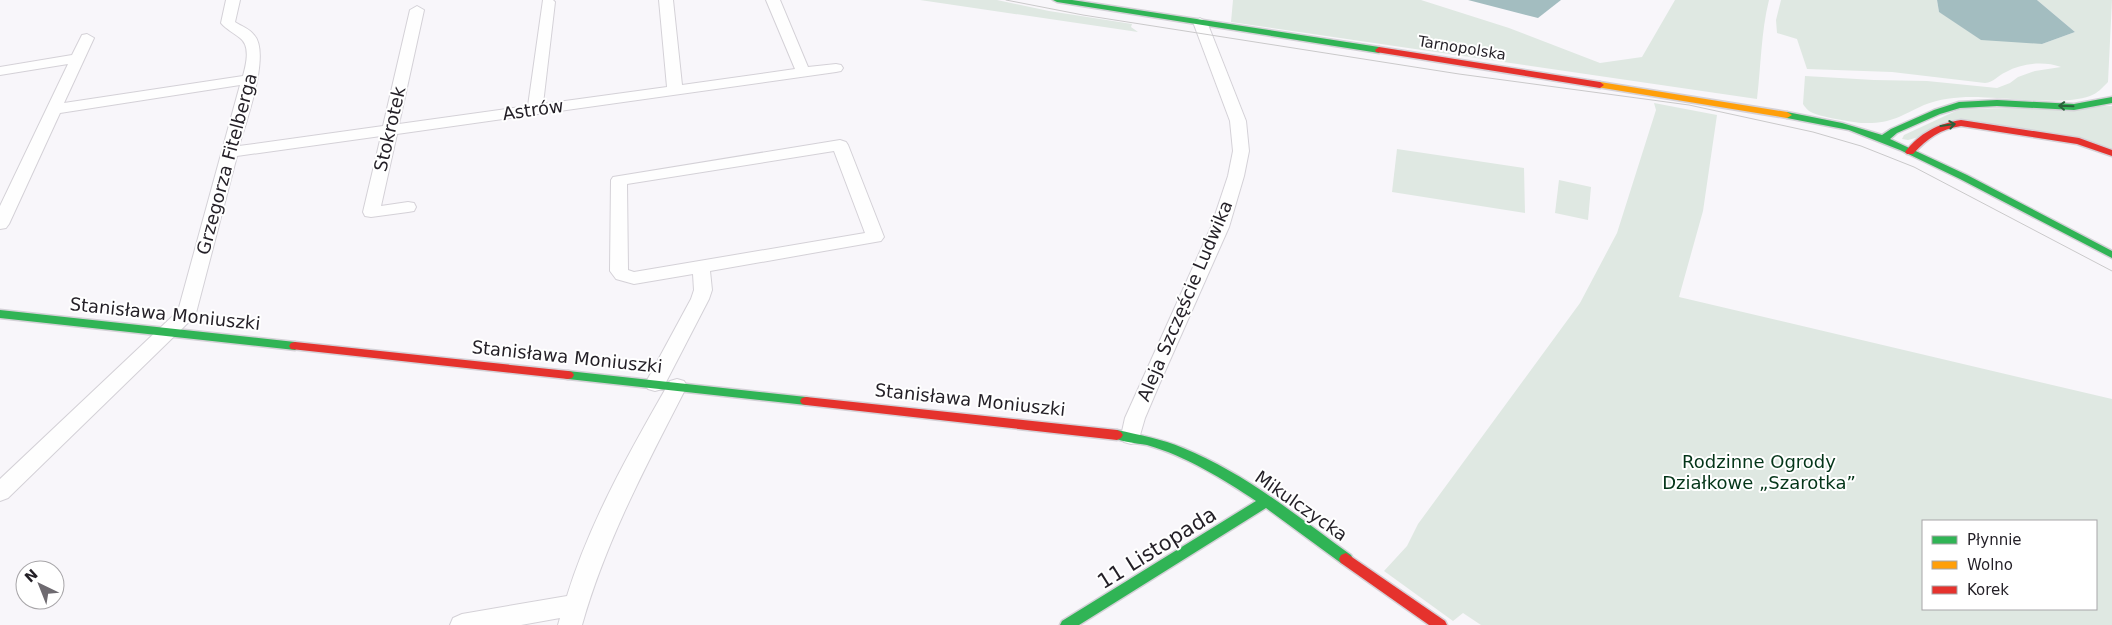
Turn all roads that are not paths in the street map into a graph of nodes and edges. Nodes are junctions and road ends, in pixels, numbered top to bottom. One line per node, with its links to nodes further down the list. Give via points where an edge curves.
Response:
1 (233, 0): 13 (street, Grzegorza Fitelberga, via 228,23 246,34 252,44 254,62)
2 (666, 0): 14 (street)
3 (773, 0): 12 (street)
4 (1057, 0): 7 (main road, Tarnopolska)
5 (548, 2): 17 (street)
6 (417, 10): 18 (street, Stokrotek)
7 (1200, 22): 19 (main road, Tarnopolska, via 1747,108 1821,121); 31 (street, Aleja Szczęście Ludwika, via 1238,121 1240,151 1236,176 1220,227 1149,385)
8 (87, 38): 9 (street)
9 (78, 58): 11 (street); 16 (street)
10 (836, 68): 12 (street, Astrów)
11 (0, 70)
12 (804, 72): 14 (street, Astrów)
13 (251, 79): 16 (street); 20 (street, Grzegorza Fitelberga)
14 (675, 90): 17 (street, Astrów)
15 (2112, 100): 19 (main road, one-way to 19, via 2074,107 1958,105)
16 (54, 109): 24 (street)
17 (536, 109): 18 (street, Astrów)
18 (390, 129): 20 (street, Astrów); 23 (street, Stokrotek, via 371,212)
19 (1883, 139): 21 (main road, Tarnopolska)
20 (231, 152): 28 (street, Grzegorza Fitelberga, via 190,307 184,318)
21 (1910, 152): 22 (main road, one-way to 22, via 1931,129 1961,123 2079,141); 25 (main road, Tarnopolska)
22 (2112, 153)
23 (408, 207)
24 (0, 224)
25 (2112, 254)
26 (701, 267): 26 (street, via 634,278 622,275 619,180 840,145 875,237); 29 (street, via 703,290 700,299)
27 (0, 314): 28 (main road, Stanisława Moniuszki)
28 (168, 332): 29 (main road, Stanisława Moniuszki); 32 (street, Grzegorza Fitelberga)
29 (655, 384): 30 (main road, Stanisława Moniuszki)
30 (677, 386): 31 (main road, Stanisława Moniuszki); 34 (street, via 608,521 590,561)
31 (1131, 436): 33 (main road, Mikulczycka, via 1182,452)
32 (0, 492)
33 (1266, 502): 36 (main road, 11 Listopada); 37 (main road, Mikulczycka)
34 (573, 615): 35 (street)
35 (462, 625)
36 (1067, 625)
37 (1440, 625)

